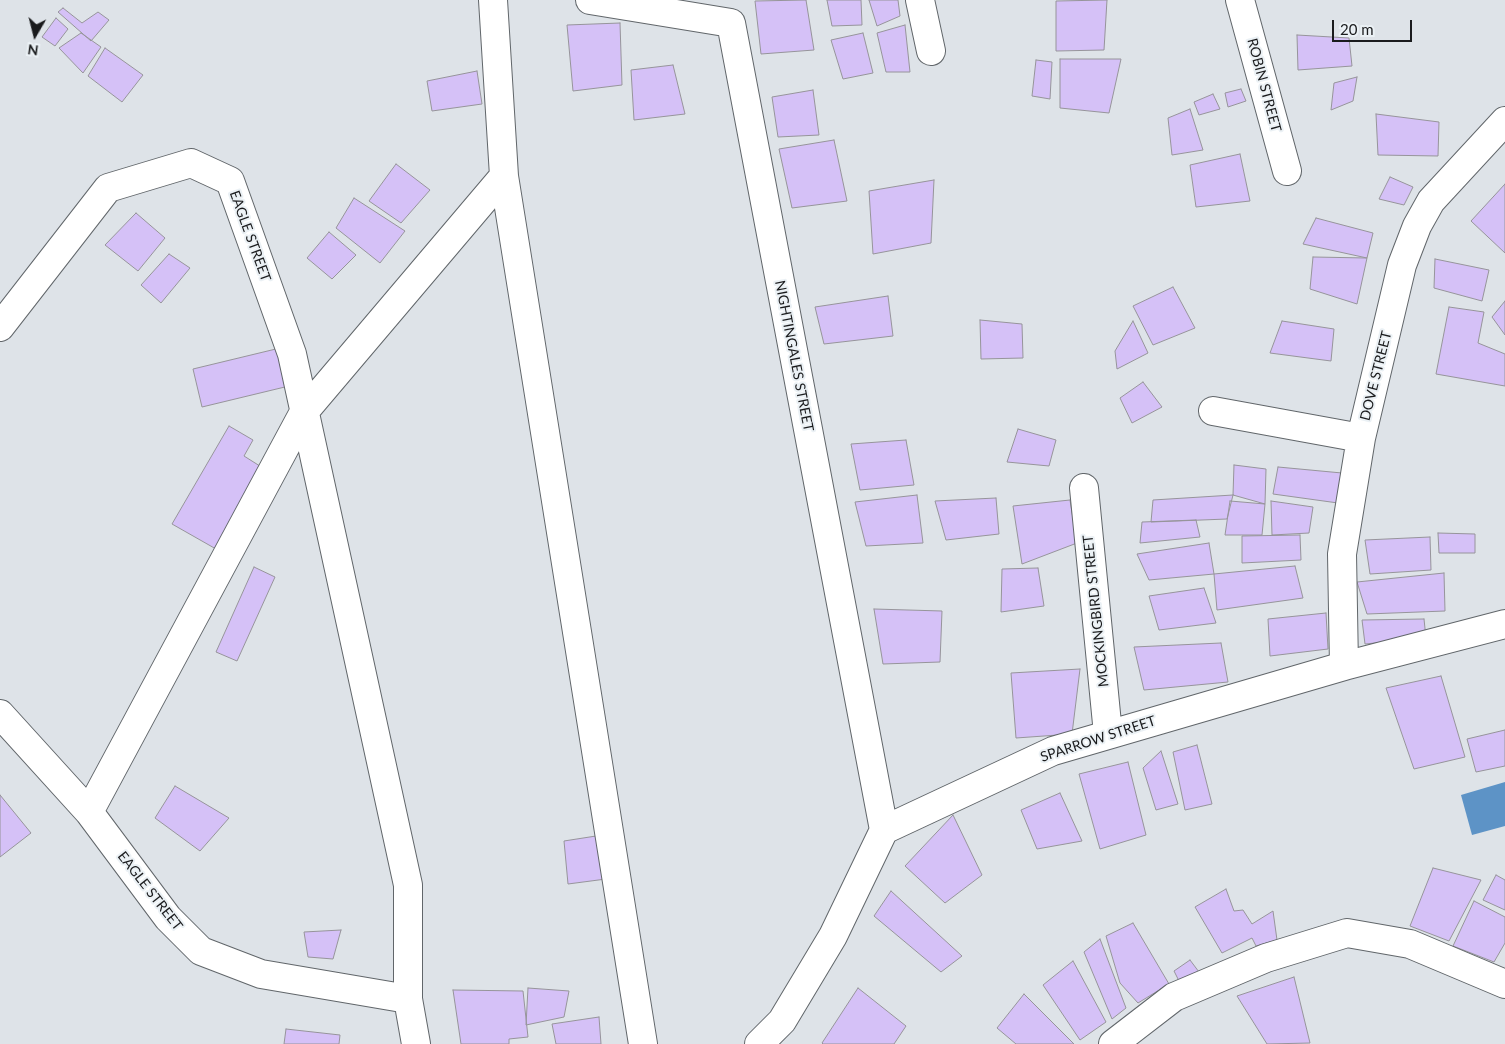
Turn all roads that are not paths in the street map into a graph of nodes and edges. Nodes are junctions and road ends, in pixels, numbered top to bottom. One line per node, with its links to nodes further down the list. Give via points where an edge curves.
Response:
1 (493, 0): 8 (street)
2 (590, 0): 19 (street, NIGHTINGALES STREET, via 731,23)
3 (920, 0): 5 (street)
4 (1240, 0): 7 (street, ROBIN STREET)
5 (931, 51)
6 (1505, 121): 12 (street, DOVE STREET, via 1431,201 1417,226 1402,265)
7 (1287, 171)
8 (504, 176): 11 (street); 23 (street)
9 (0, 326): 11 (street, EAGLE STREET, via 108,188 191,163 230,181 292,354)
10 (1214, 411): 12 (street)
11 (304, 412): 18 (street); 21 (street, EAGLE STREET, via 408,884)
12 (1360, 438): 15 (street, DOVE STREET, via 1342,554)
13 (1084, 488): 17 (street, MOCKINGBIRD STREET)
14 (1505, 624): 15 (street, SPARROW STREET)
15 (1344, 666): 17 (street, SPARROW STREET)
16 (0, 714): 18 (street, EAGLE STREET)
17 (1108, 734): 19 (street, SPARROW STREET, via 1054,751)
18 (89, 812): 21 (street, EAGLE STREET, via 168,918 201,951 261,974)
19 (884, 830): 24 (street, via 833,936 782,1021)
20 (1505, 984): 25 (street, via 1410,944 1347,933 1266,958 1174,997)
21 (408, 998): 22 (street, EAGLE STREET)
22 (416, 1044)
23 (643, 1044)
24 (759, 1044)
25 (1113, 1044)

